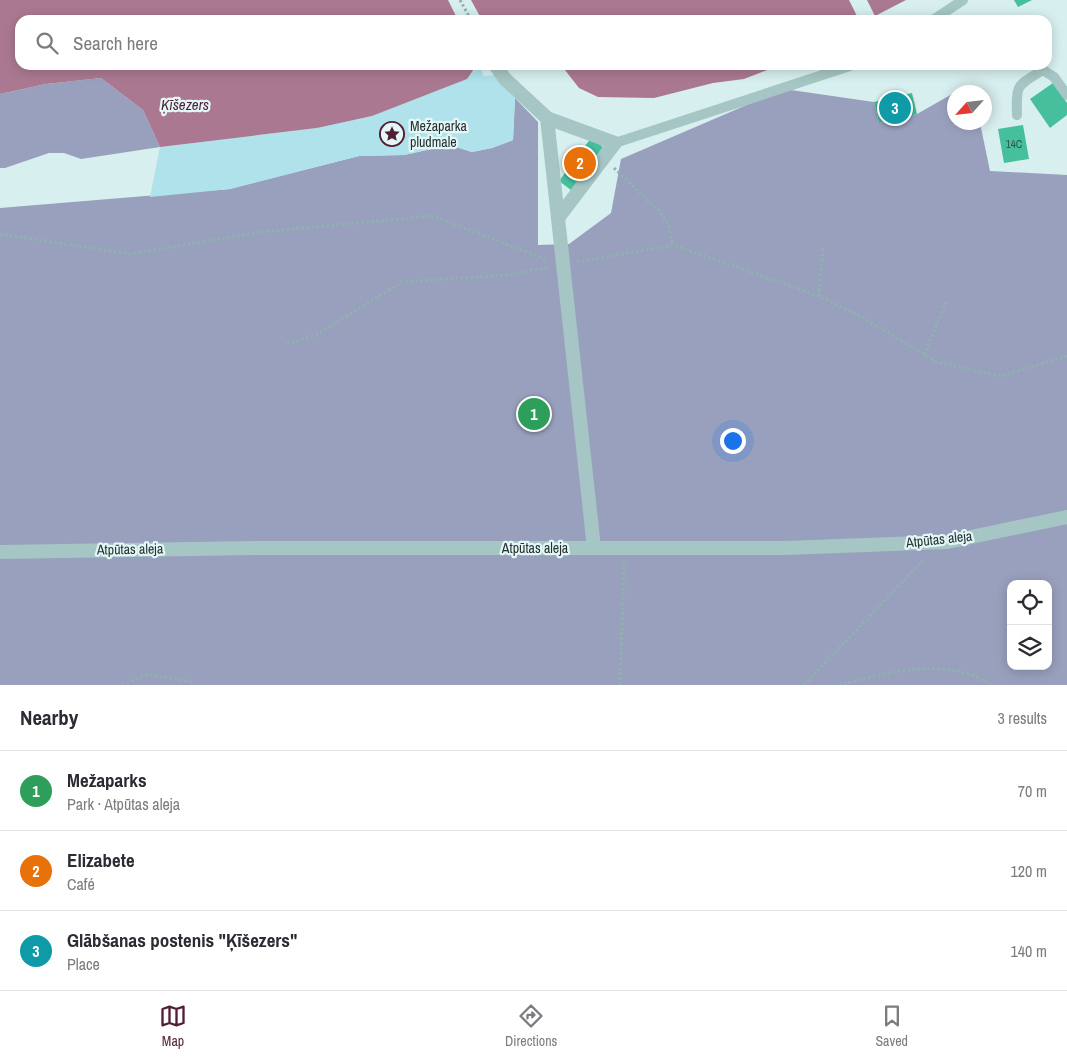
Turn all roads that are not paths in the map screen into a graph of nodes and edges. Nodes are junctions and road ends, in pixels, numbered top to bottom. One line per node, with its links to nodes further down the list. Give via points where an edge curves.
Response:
1 (963, 0): 2 (lane)
2 (940, 15)
3 (499, 70): 7 (street)
4 (838, 70): 8 (lane)
5 (1067, 95): 6 (lane, via 1054,77 1043,70 1016,90)
6 (1016, 115)
7 (546, 118): 8 (street); 9 (street)
8 (615, 143): 9 (street)
9 (558, 218): 11 (street)
10 (1067, 517): 11 (street, Atpūtas aleja, via 940,542 785,548)
11 (594, 548): 12 (street, Atpūtas aleja)
12 (0, 552)

